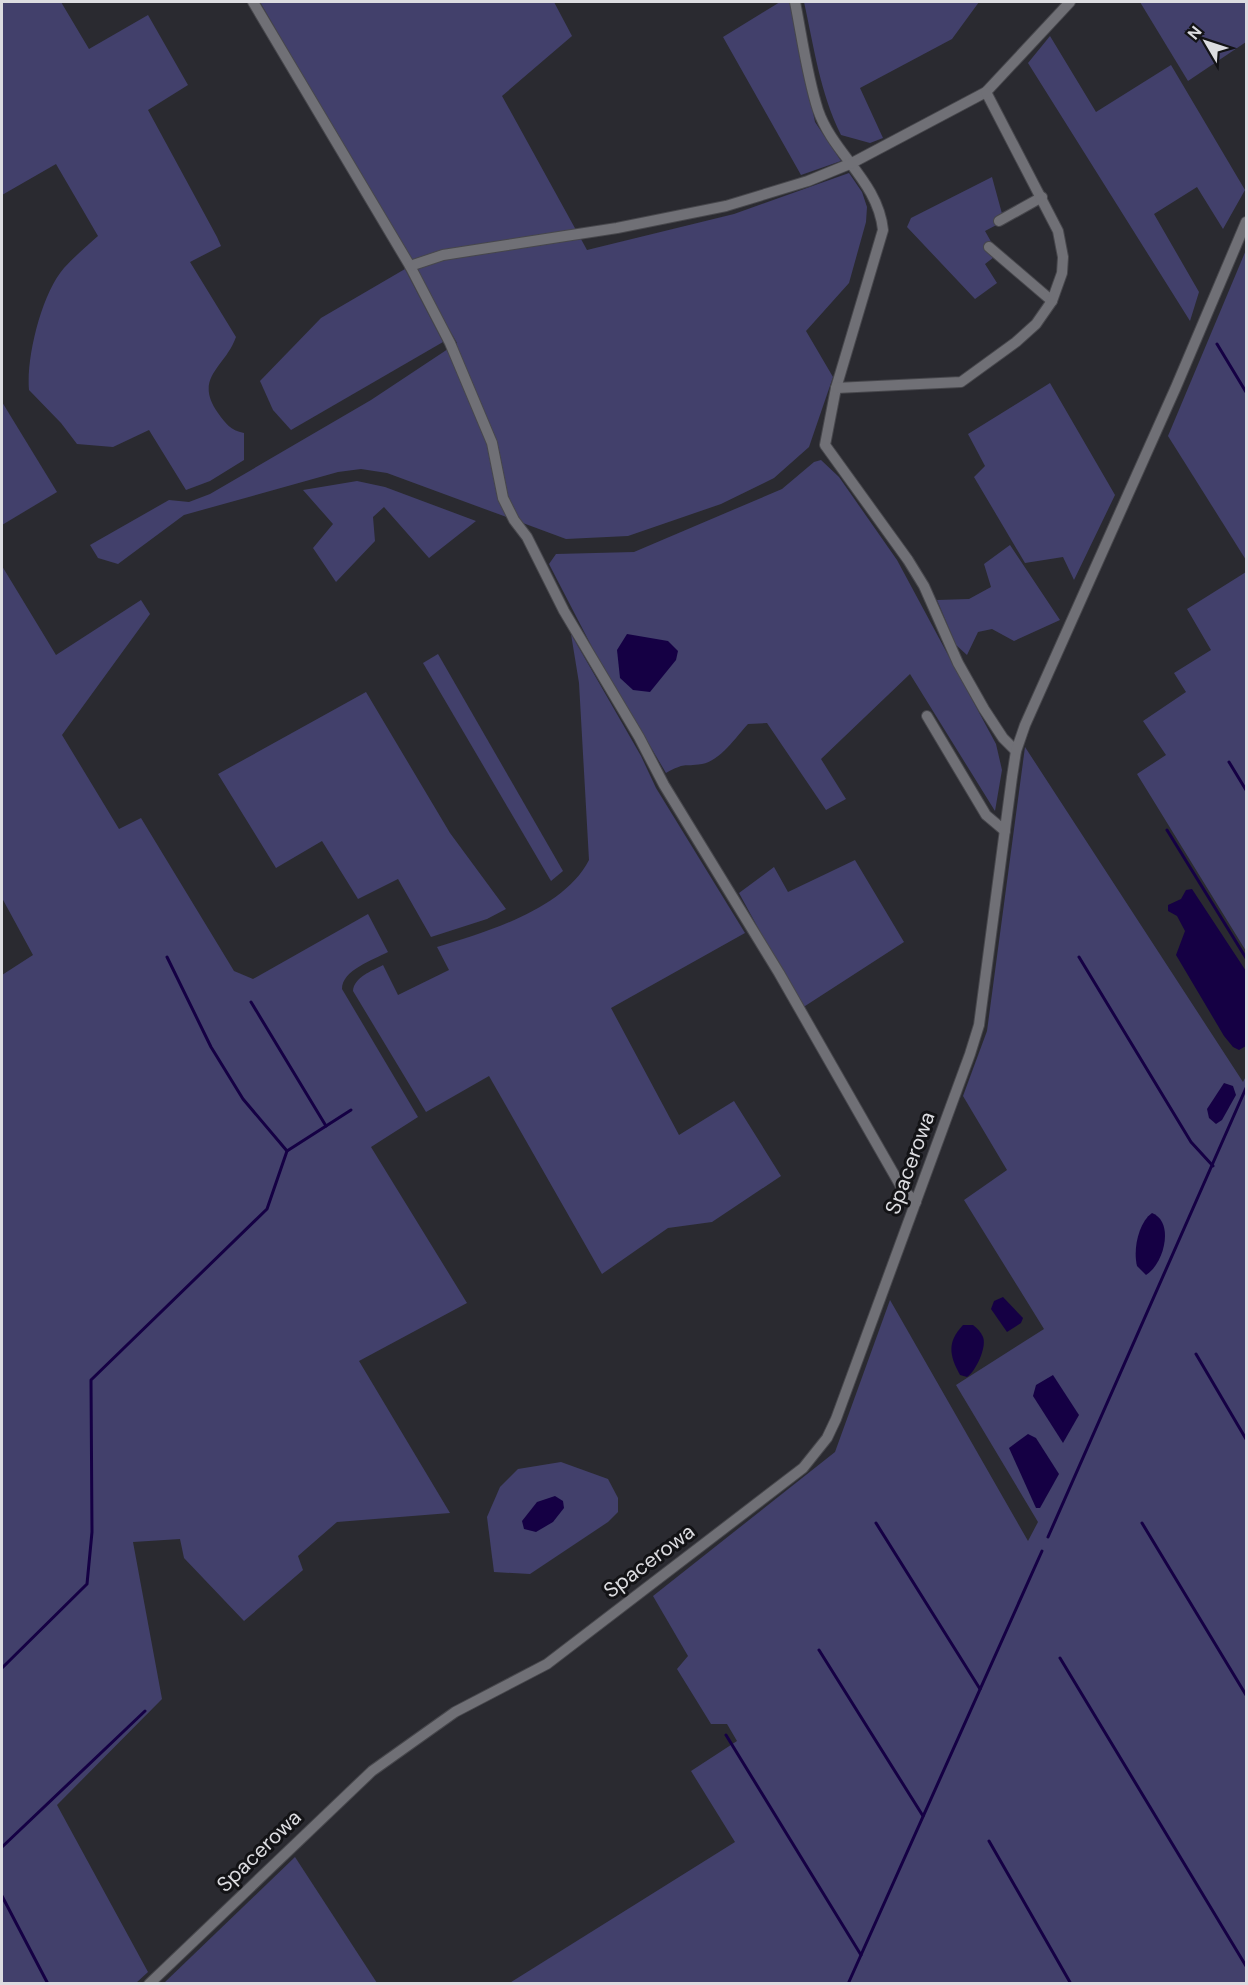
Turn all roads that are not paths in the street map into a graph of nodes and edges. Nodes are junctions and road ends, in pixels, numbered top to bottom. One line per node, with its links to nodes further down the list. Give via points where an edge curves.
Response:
1 (253, 2): 10 (street)
2 (795, 2): 5 (street, via 818,111)
3 (1070, 2): 4 (street)
4 (986, 92): 5 (street); 6 (street)
5 (852, 163): 10 (street, via 726,206 617,228 443,255); 12 (street, via 872,190 882,213 883,230)
6 (1042, 197): 7 (street); 11 (street, via 1058,231 1063,257)
7 (999, 221)
8 (1246, 222): 14 (street, Spacerowa)
9 (989, 247): 11 (street)
10 (410, 266): 16 (street, via 473,392 492,443 503,498 514,520 664,785 780,973 903,1190)
11 (1052, 302): 12 (street, via 1016,342 961,382)
12 (836, 388): 14 (street, via 825,445 908,560 984,709)
13 (927, 716): 15 (street, via 986,815)
14 (1016, 751): 15 (street, Spacerowa)
15 (1005, 831): 16 (street, Spacerowa, via 979,1025)
16 (916, 1202): 17 (street, Spacerowa, via 836,1419 827,1438 803,1468 547,1664 455,1712 372,1771)
17 (149, 1983)

